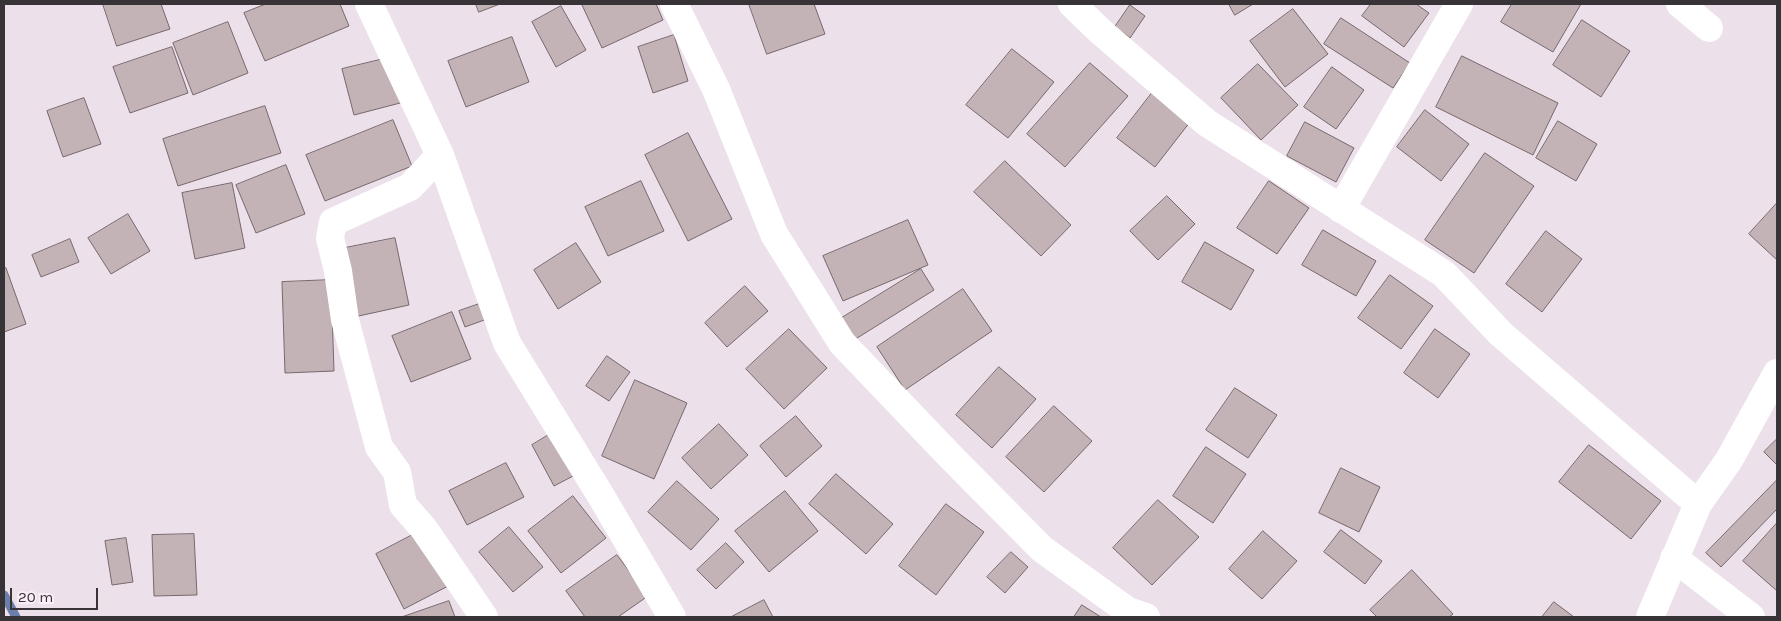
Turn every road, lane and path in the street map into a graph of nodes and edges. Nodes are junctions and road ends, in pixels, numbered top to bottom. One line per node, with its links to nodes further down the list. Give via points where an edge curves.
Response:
1 (369, 4): 7 (street)
2 (674, 4): 12 (street, via 716,89 774,234 842,343 1042,549)
3 (1072, 4): 8 (street, via 1207,123)
4 (1459, 4): 8 (street)
5 (1680, 4): 6 (street)
6 (1709, 28)
7 (440, 155): 13 (street, via 410,187 333,222 330,238 345,320 379,447 398,472 403,505); 14 (street, via 507,343)
8 (1340, 209): 10 (street, via 1444,274 1501,334)
9 (1777, 373): 10 (street, via 1729,460)
10 (1698, 504): 11 (street)
11 (1674, 558): 15 (street); 16 (street)
12 (1133, 615)
13 (484, 617)
14 (672, 617)
15 (1650, 617)
16 (1751, 617)

